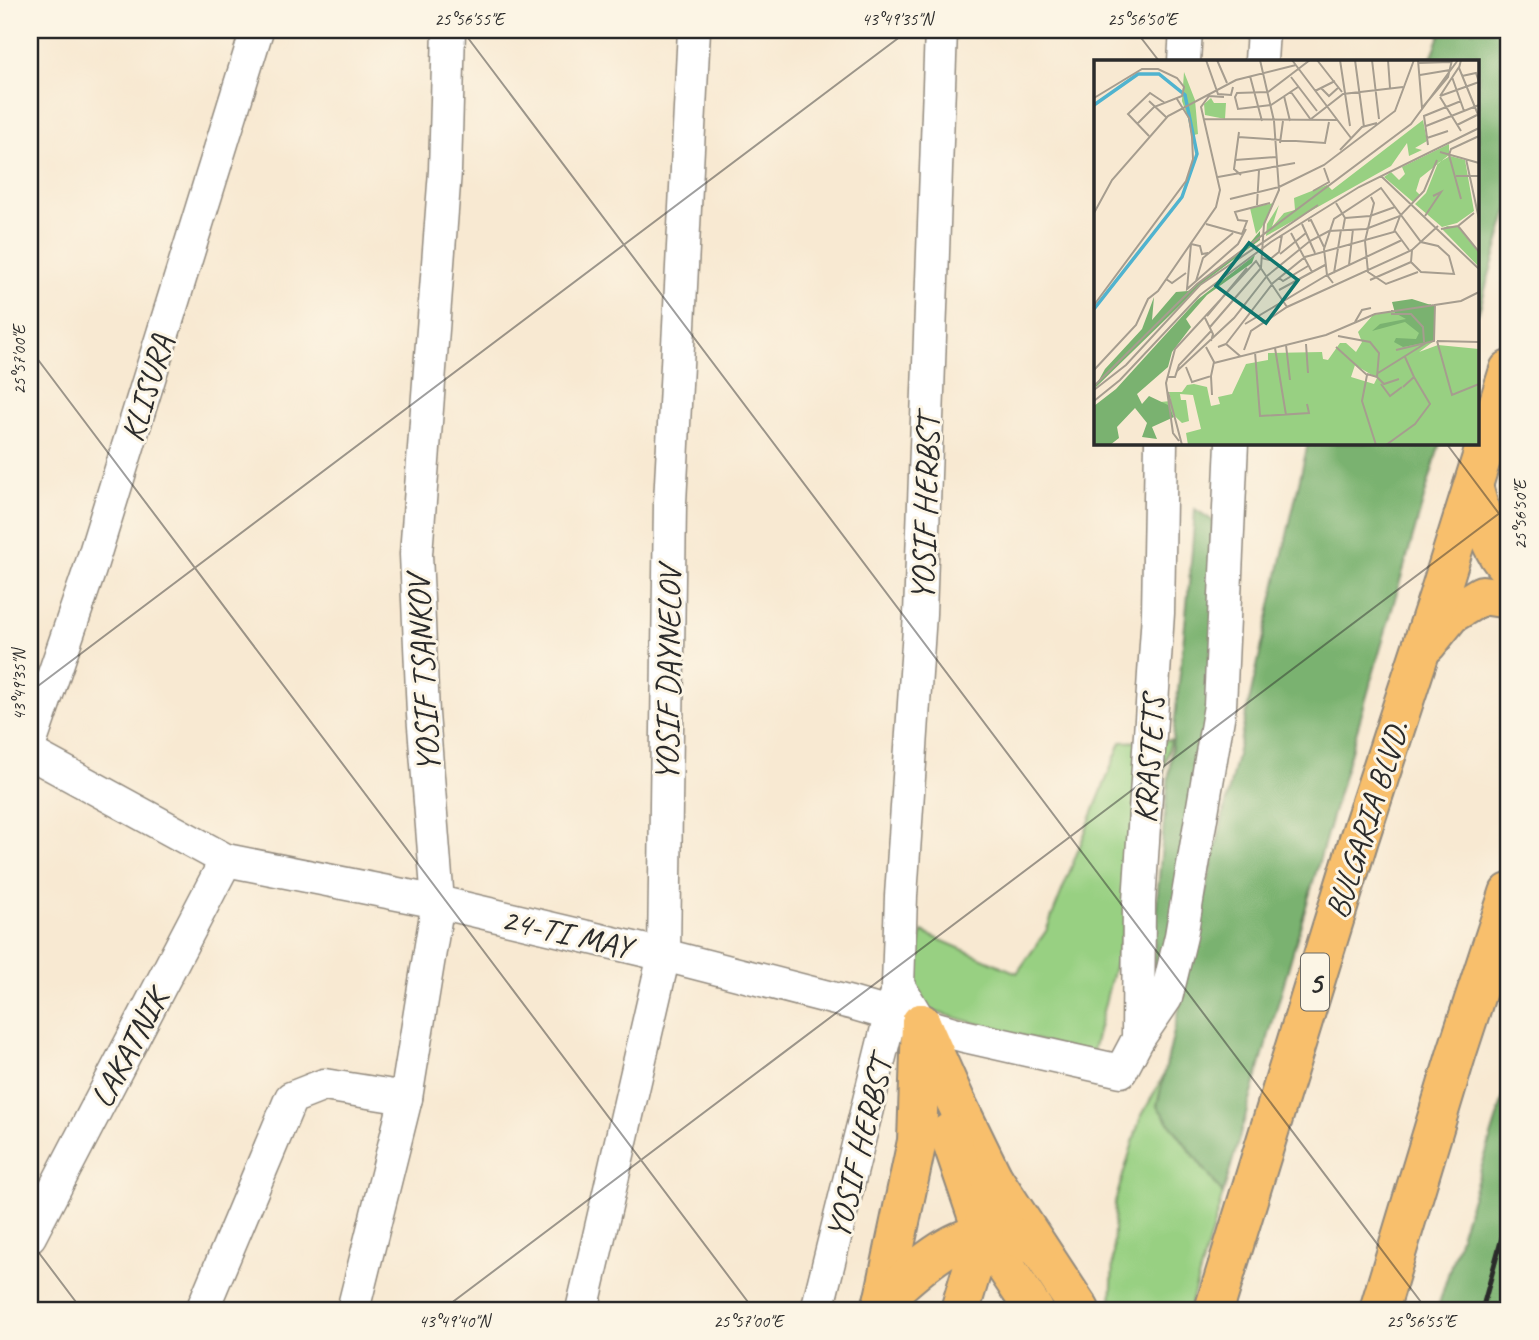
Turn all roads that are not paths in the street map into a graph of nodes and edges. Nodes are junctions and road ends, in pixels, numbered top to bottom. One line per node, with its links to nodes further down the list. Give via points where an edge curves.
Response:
1 (257, 30): 16 (street, KLISURA, via 90,569)
2 (449, 30): 20 (street, YOSIF TSANKOV, via 445,171 416,554)
3 (694, 30): 21 (street, YOSIF DAYNELOV, via 670,503)
4 (941, 30): 22 (street, YOSIF HERBST, via 920,614 898,985)
5 (1186, 30): 7 (street)
6 (1263, 30): 8 (street)
7 (1184, 60)
8 (1261, 60)
9 (1509, 370): 12 (main road, BULGARIA BLVD. / 5)
10 (1161, 444): 23 (street, KRASTETS, via 1157,613 1139,902)
11 (1232, 444): 23 (street, via 1220,706 1166,998)
12 (1473, 486): 13 (main road, via 1487,531); 15 (main road, BULGARIA BLVD. / 5)
13 (1509, 569)
14 (1509, 599): 15 (main road, via 1482,594 1451,614)
15 (1418, 655): 38 (main road, BULGARIA BLVD. / 5)
16 (30, 744)
17 (30, 753): 18 (street, 24-TI MAY)
18 (226, 860): 20 (street, 24-TI MAY); 28 (street, LAKATNIK)
19 (1509, 894): 39 (main road)
20 (438, 902): 21 (street, 24-TI MAY); 25 (street, YOSIF TSANKOV)
21 (664, 955): 22 (street, 24-TI MAY); 33 (street, YOSIF DAYNELOV)
22 (906, 1020): 24 (street, 24-TI MAY); 26 (main road, via 956,1102); 27 (main road); 30 (main road, via 917,1141); 34 (street, YOSIF HERBST)
23 (1138, 1039): 24 (street, KRASTETS)
24 (1121, 1071)
25 (406, 1098): 31 (street, via 324,1085 291,1097); 32 (street, YOSIF TSANKOV)
26 (993, 1178): 27 (main road); 29 (main road)
27 (983, 1233): 29 (main road, via 1009,1235); 30 (main road, via 926,1262); 35 (main road); 36 (main road)
28 (30, 1236)
29 (1038, 1247): 37 (main road)
30 (882, 1304)
31 (202, 1310)
32 (354, 1310)
33 (582, 1310)
34 (817, 1310)
35 (960, 1310)
36 (1034, 1310)
37 (1080, 1310)
38 (1214, 1310)
39 (1379, 1310)

